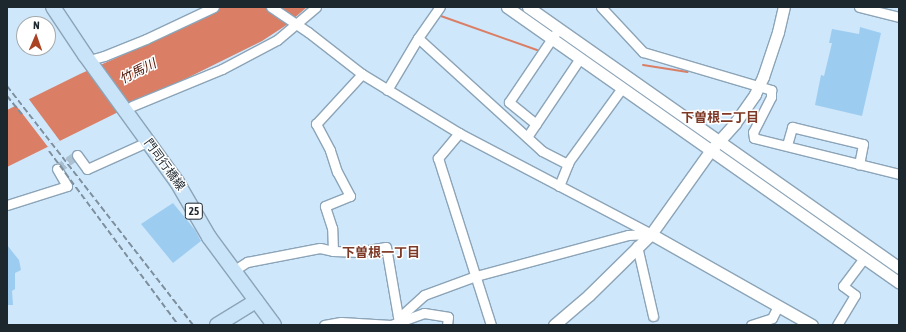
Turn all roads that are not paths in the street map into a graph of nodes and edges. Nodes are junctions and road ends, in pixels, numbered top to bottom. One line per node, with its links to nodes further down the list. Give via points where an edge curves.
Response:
1 (53, 7): 16 (main road, 門司行橋線 / 25)
2 (214, 7): 16 (street, via 104,56)
3 (272, 7): 12 (street)
4 (316, 7): 12 (street)
5 (440, 7): 14 (street)
6 (507, 7): 15 (street)
7 (528, 7): 13 (street)
8 (601, 7): 19 (street, via 643,52)
9 (784, 7): 19 (street, via 772,52)
10 (859, 7): 11 (street)
11 (899, 17)
12 (295, 24): 18 (street); 22 (street, via 277,40 222,69)
13 (560, 28): 15 (street); 26 (street)
14 (418, 38): 21 (street); 25 (street)
15 (552, 38): 17 (street); 23 (street, via 510,102)
16 (89, 57): 27 (main road, 門司行橋線 / 25)
17 (580, 58): 20 (street); 23 (street)
18 (362, 74): 21 (street); 39 (street, via 316,124 350,196 325,206 332,228)
19 (759, 86): 26 (street); 28 (street, via 771,90 772,94 753,136 756,139)
20 (622, 88): 29 (street); 31 (street)
21 (387, 90): 24 (street)
22 (132, 106)
23 (536, 124): 25 (street)
24 (459, 133): 35 (street); 43 (street, via 438,158)
25 (527, 137): 31 (street, via 542,151)
26 (720, 141): 29 (street); 41 (street)
27 (147, 142): 30 (street, via 87,169); 42 (main road, 門司行橋線 / 25, via 177,182 209,237)
28 (787, 145): 32 (street); 32 (street, via 792,127 863,144)
29 (711, 150): 37 (street); 40 (street)
30 (77, 155)
31 (568, 164): 35 (street)
32 (859, 165): 34 (street)
33 (57, 169): 36 (street, via 67,186)
34 (899, 174)
35 (559, 186): 37 (street)
36 (7, 205)
37 (651, 234): 38 (street); 43 (street, via 628,235); 46 (street)
38 (638, 246): 47 (street); 54 (street, via 589,295)
39 (333, 251): 42 (street, via 320,248 247,262); 48 (street, via 357,252 386,246)
40 (864, 258): 44 (street); 57 (street, via 843,286 855,295)
41 (899, 268)
42 (233, 271): 45 (main road, 門司行橋線 / 25)
43 (476, 276): 48 (street, via 424,296 402,315); 53 (street)
44 (899, 283)
45 (256, 301): 49 (main road); 50 (main road, 門司行橋線 / 25)
46 (778, 306): 55 (street, via 772,318); 56 (street)
47 (654, 316)
48 (399, 323): 51 (street, via 391,325 341,322); 52 (street, via 424,313 448,317)
49 (217, 325)
50 (274, 325)
51 (324, 325)
52 (446, 325)
53 (491, 325)
54 (554, 325)
55 (751, 325)
56 (812, 325)
57 (837, 325)

